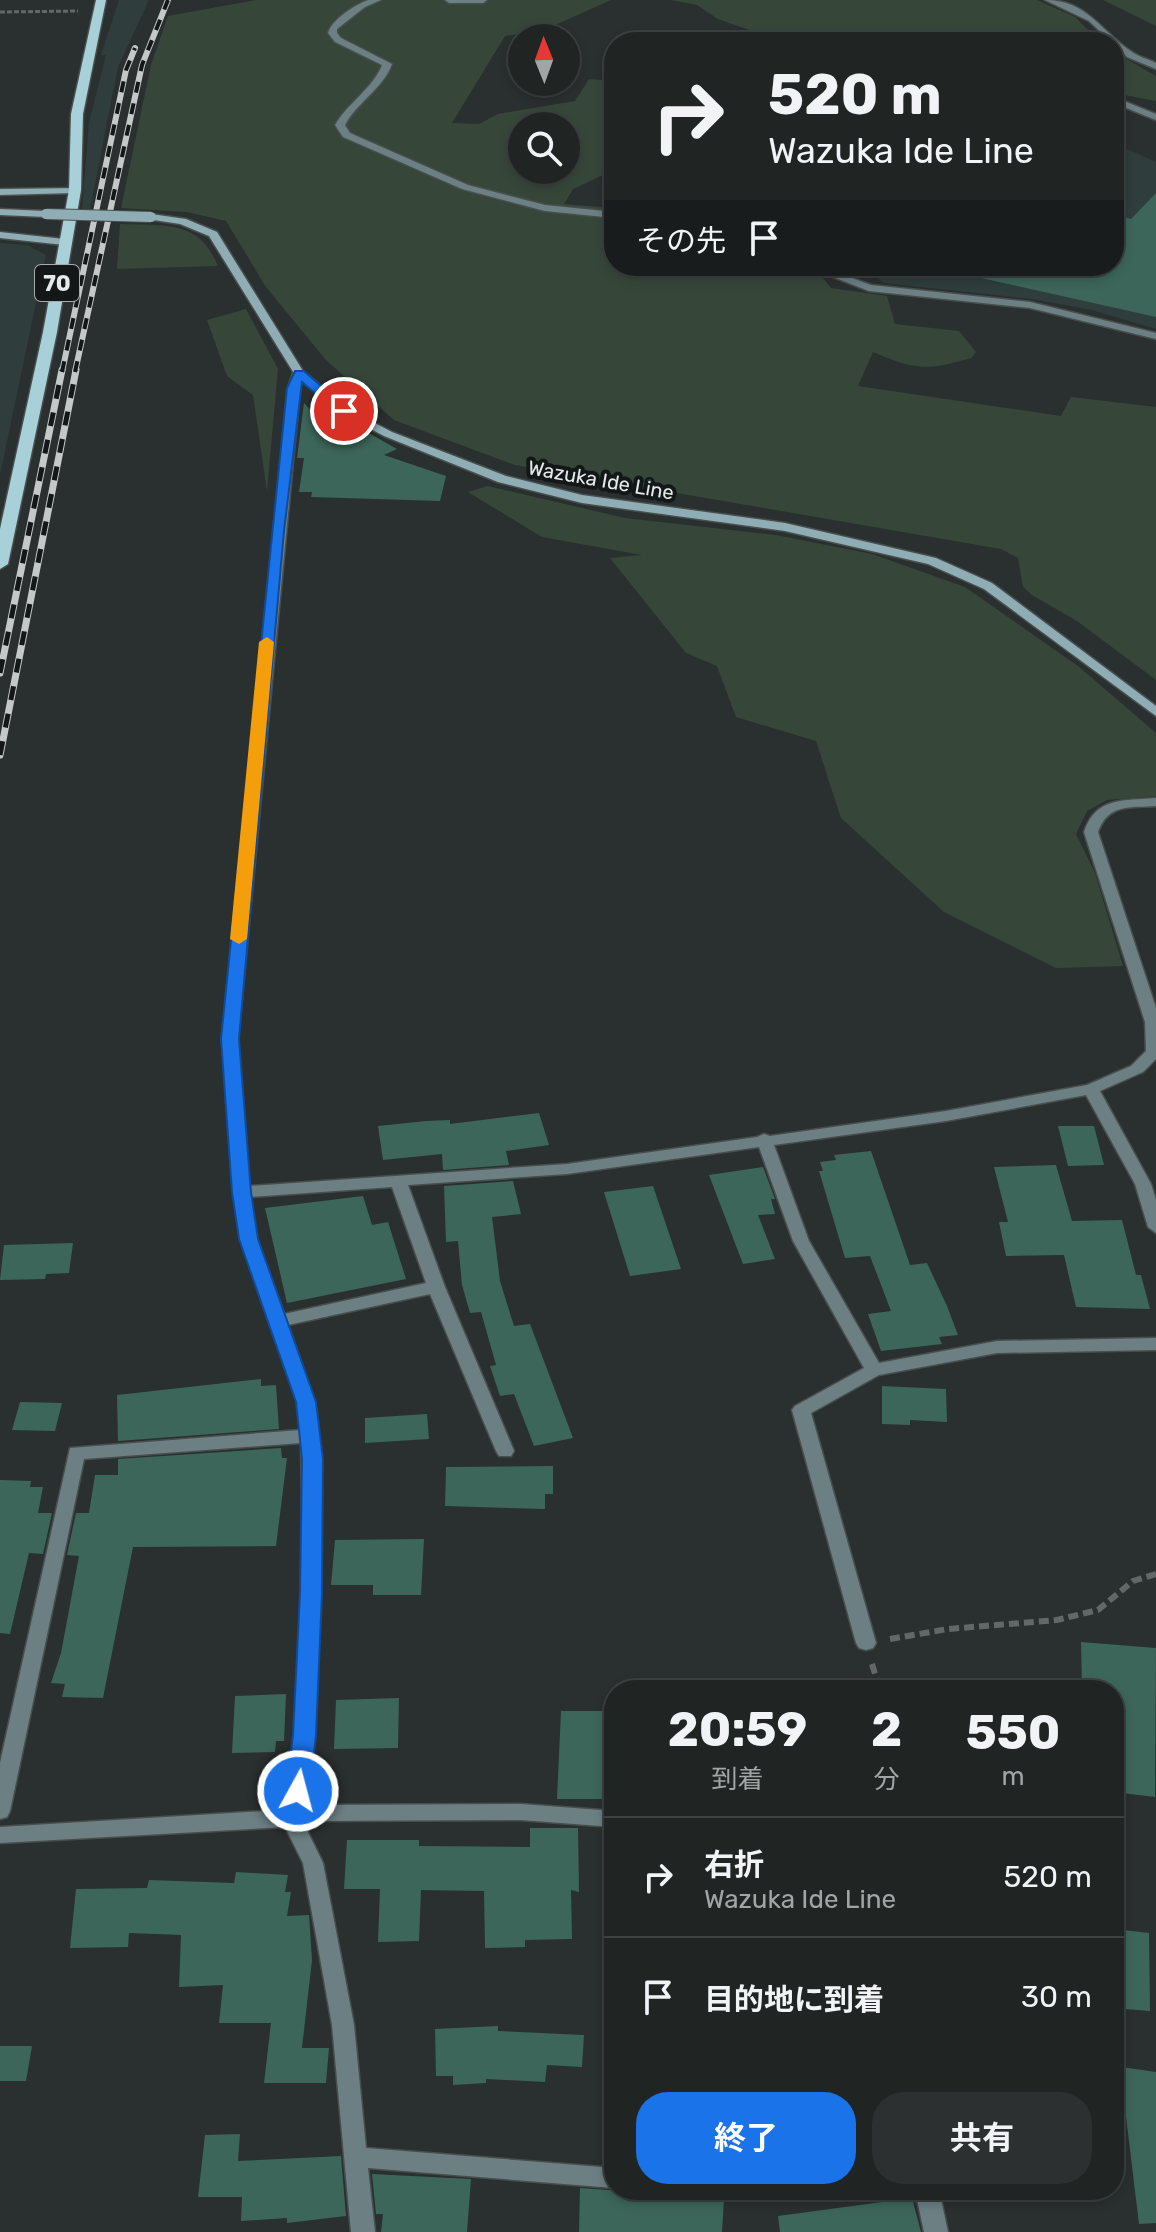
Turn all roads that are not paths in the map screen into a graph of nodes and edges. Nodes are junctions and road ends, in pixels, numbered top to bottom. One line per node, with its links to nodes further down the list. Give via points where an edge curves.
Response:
1 (377, 0): 14 (street, via 333,28 338,40 387,64 346,112 340,125 346,135 505,200)
2 (449, 0): 3 (street)
3 (483, 0)
4 (1049, 0): 6 (street, via 1092,19)
5 (100, 5): 11 (main road, 70, via 77,114)
6 (1104, 32)
7 (1124, 50): 8 (street)
8 (1156, 66)
9 (1124, 104): 10 (street)
10 (1156, 117)
11 (75, 190): 12 (main road); 16 (main road, 70)
12 (0, 192)
13 (0, 212): 20 (main road, Wazuka Ide Line, bridge, via 151,217 182,221 213,234)
14 (604, 214)
15 (0, 235): 16 (main road)
16 (64, 242): 21 (main road, 70)
17 (835, 276): 18 (street)
18 (840, 278): 19 (street, via 869,288 1030,305)
19 (1156, 336)
20 (299, 373): 22 (main road, Wazuka Ide Line, via 344,411 388,434 502,479 582,499 785,527 932,561 988,586); 27 (street, via 277,531 230,1039)
21 (0, 564)
22 (1156, 712)
23 (1156, 802): 24 (street, via 1110,806 1091,832 1153,1022 1154,1052 1137,1069)
24 (1091, 1089): 25 (street, via 946,1116); 28 (street, via 1143,1184)
25 (764, 1139): 26 (street, via 567,1169); 32 (street, via 801,1241)
26 (399, 1182): 27 (street); 29 (street)
27 (241, 1192): 30 (street, via 255,1265)
28 (1156, 1227)
29 (436, 1287): 30 (street); 34 (street)
30 (276, 1322): 33 (street, via 306,1402)
31 (1156, 1344): 32 (street, via 997,1347)
32 (874, 1370): 35 (street, via 801,1410)
33 (307, 1436): 36 (street, via 76,1453); 37 (street, via 312,1459 312,1580 305,1735)
34 (505, 1451)
35 (866, 1643)
36 (0, 1811)
37 (291, 1818): 38 (street, via 313,1813 521,1812); 39 (street); 40 (street, via 313,1863 343,2025)
38 (604, 1818)
39 (0, 1835)
40 (356, 2157): 41 (street); 43 (street)
41 (604, 2177)
42 (929, 2200): 44 (street)
43 (363, 2232)
44 (936, 2232)

